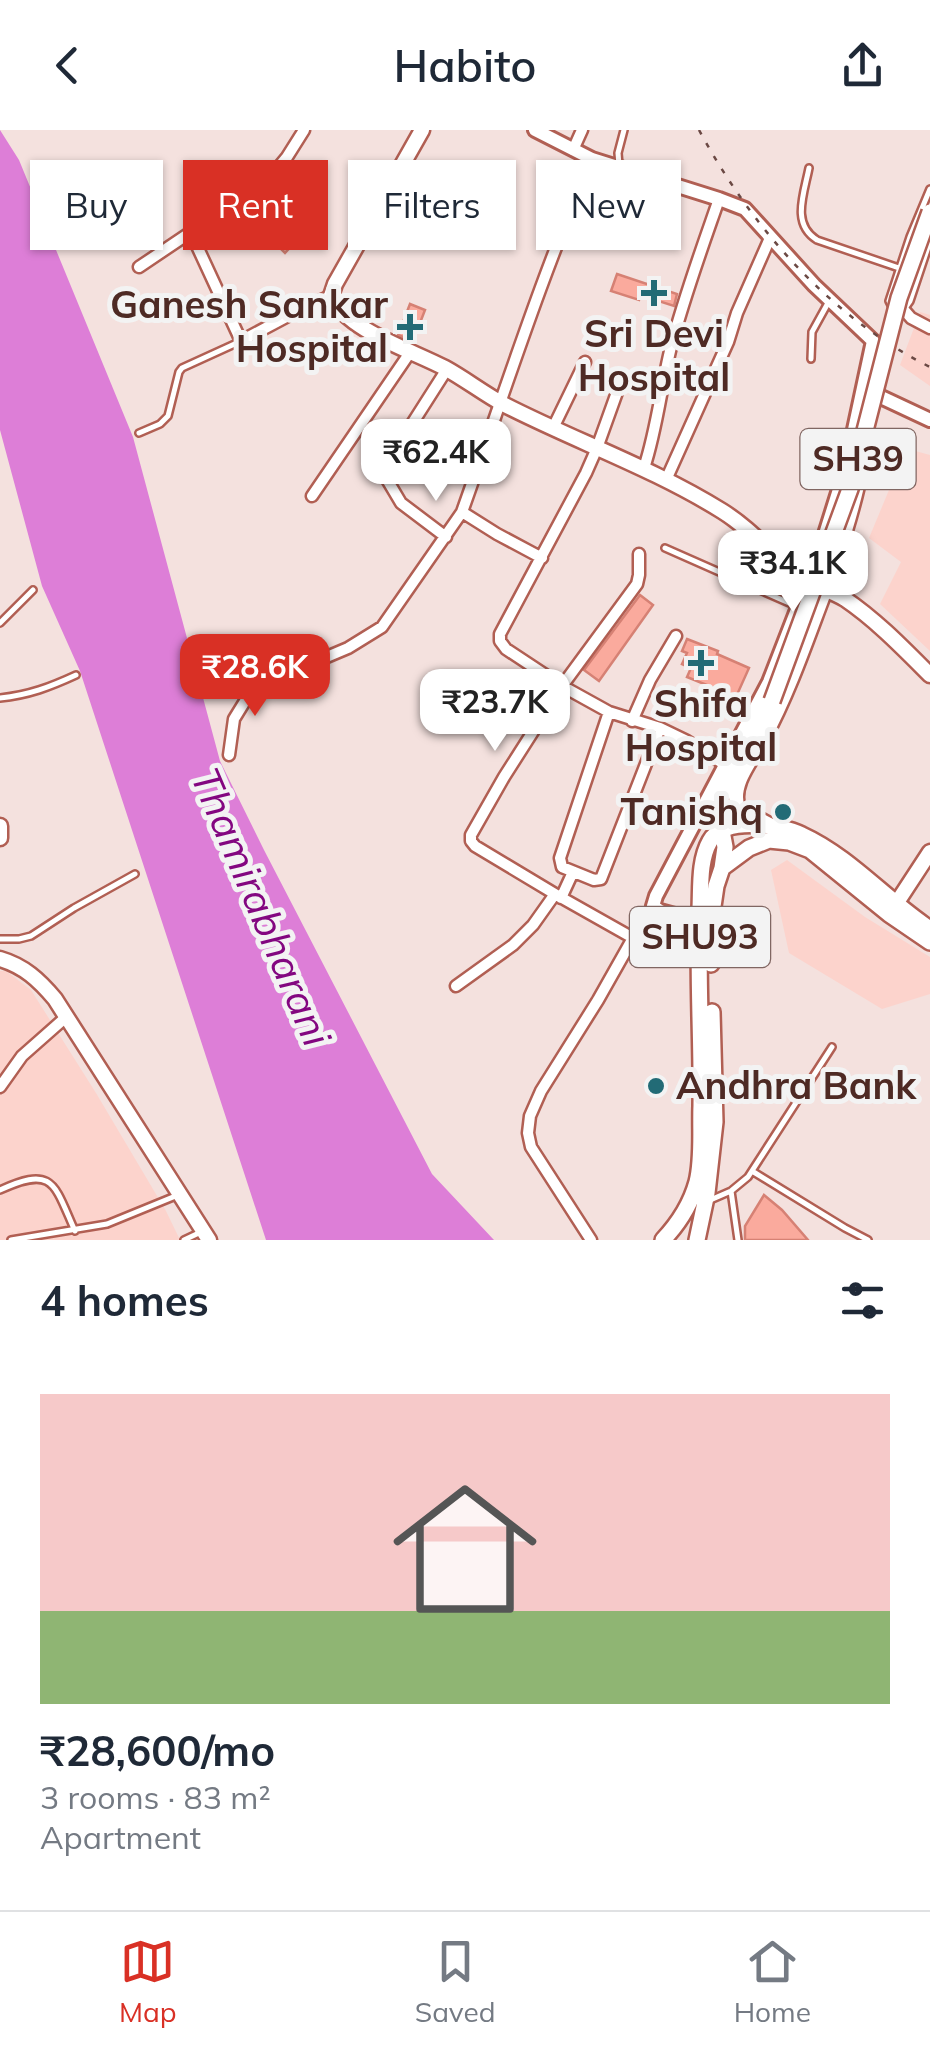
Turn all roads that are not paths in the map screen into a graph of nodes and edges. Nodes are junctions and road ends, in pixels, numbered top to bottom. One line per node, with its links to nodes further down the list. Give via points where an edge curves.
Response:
1 (304, 130): 7 (street)
2 (422, 130): 22 (main road)
3 (535, 130): 6 (street)
4 (582, 130): 6 (street)
5 (624, 130): 9 (lane)
6 (573, 150): 8 (street)
7 (285, 160)
8 (592, 160)
9 (619, 160)
10 (809, 168): 21 (lane, via 801,220 810,236)
11 (681, 187): 13 (street)
12 (930, 189): 21 (lane)
13 (719, 199): 16 (street, via 749,212); 40 (street, via 672,346)
14 (930, 212): 65 (main road, SH39, bridge, via 898,298 850,489 772,701 720,800)
15 (183, 238): 20 (street)
16 (770, 238): 23 (street); 41 (street)
17 (930, 241): 24 (lane, via 908,306)
18 (199, 250): 26 (street)
19 (555, 250): 35 (street)
20 (139, 266)
21 (898, 268): 24 (lane, via 889,301)
22 (331, 296): 26 (street); 27 (main road, via 356,324)
23 (830, 301): 29 (lane, via 812,332); 33 (street, via 873,341)
24 (900, 312): 25 (street)
25 (930, 328)
26 (242, 341): 38 (lane, via 182,368 168,416)
27 (411, 351): 31 (main road); 42 (street)
28 (888, 358): 34 (main road)
29 (811, 359)
30 (585, 362): 37 (street)
31 (446, 369): 35 (main road); 44 (street, via 382,471 401,503)
32 (620, 384): 39 (street)
33 (864, 388): 34 (street); 48 (street)
34 (878, 396): 36 (street); 49 (main road)
35 (500, 402): 37 (main road); 43 (street)
36 (930, 420)
37 (553, 428): 39 (main road)
38 (139, 433)
39 (597, 448): 40 (main road); 47 (street)
40 (644, 468): 41 (main road)
41 (666, 480): 48 (main road, via 722,511)
42 (312, 496)
43 (462, 512): 44 (street); 47 (street)
44 (446, 537): 61 (street, via 371,636 250,693 234,719)
45 (665, 548): 51 (lane)
46 (638, 554): 56 (street, via 637,584)
47 (542, 558): 56 (street, via 500,641)
48 (808, 583): 49 (main road); 51 (street)
49 (826, 588): 55 (main road, via 875,622); 64 (main road, via 779,710 735,794 738,808)
50 (33, 590): 52 (lane)
51 (798, 607): 62 (street, via 769,682)
52 (0, 623)
53 (676, 636): 59 (street)
54 (76, 675): 57 (lane, via 24,696)
55 (930, 675)
56 (562, 686): 58 (street); 71 (street, via 471,834 475,846)
57 (0, 698)
58 (608, 712): 59 (street); 69 (street, via 560,858)
59 (632, 720): 60 (street)
60 (660, 728): 62 (street); 69 (street, via 601,879)
61 (229, 755)
62 (724, 764): 73 (street)
63 (0, 826): 66 (main road)
64 (770, 826): 65 (main road); 72 (main road, via 824,847)
65 (722, 830): 68 (main road); 74 (main road, SHU93, via 706,850)
66 (0, 838)
67 (930, 852): 72 (main road)
68 (722, 868): 78 (main road, SHU93, via 758,844 789,842 810,850); 84 (main road, SHU93, via 710,954)
69 (573, 872): 71 (street)
70 (136, 874): 77 (lane, via 31,936)
71 (558, 896): 76 (street); 80 (street, via 512,945)
72 (896, 904): 75 (main road)
73 (653, 906): 74 (street); 76 (street)
74 (700, 922): 84 (main road, SHU93)
75 (930, 929)
76 (633, 938): 94 (street, via 530,1116 531,1147)
77 (0, 940)
78 (930, 942)
79 (0, 959): 81 (main road, via 40,982)
80 (456, 986)
81 (65, 1018): 83 (street, via 22,1056); 88 (main road)
82 (832, 1047): 85 (lane)
83 (0, 1087)
84 (708, 1122): 89 (main road, SHU93); 95 (main road, SHU93, via 698,1178 684,1213)
85 (752, 1170): 87 (lane); 98 (lane)
86 (0, 1190): 90 (lane, via 44,1179)
87 (731, 1192): 89 (lane); 97 (lane)
88 (181, 1194): 90 (lane); 91 (main road)
89 (705, 1202): 96 (main road, SHU93)
90 (75, 1231): 92 (lane)
91 (206, 1235): 93 (lane)
92 (11, 1240)
93 (184, 1240)
94 (591, 1240)
95 (663, 1240)
96 (697, 1240)
97 (738, 1240)
98 (868, 1240)

